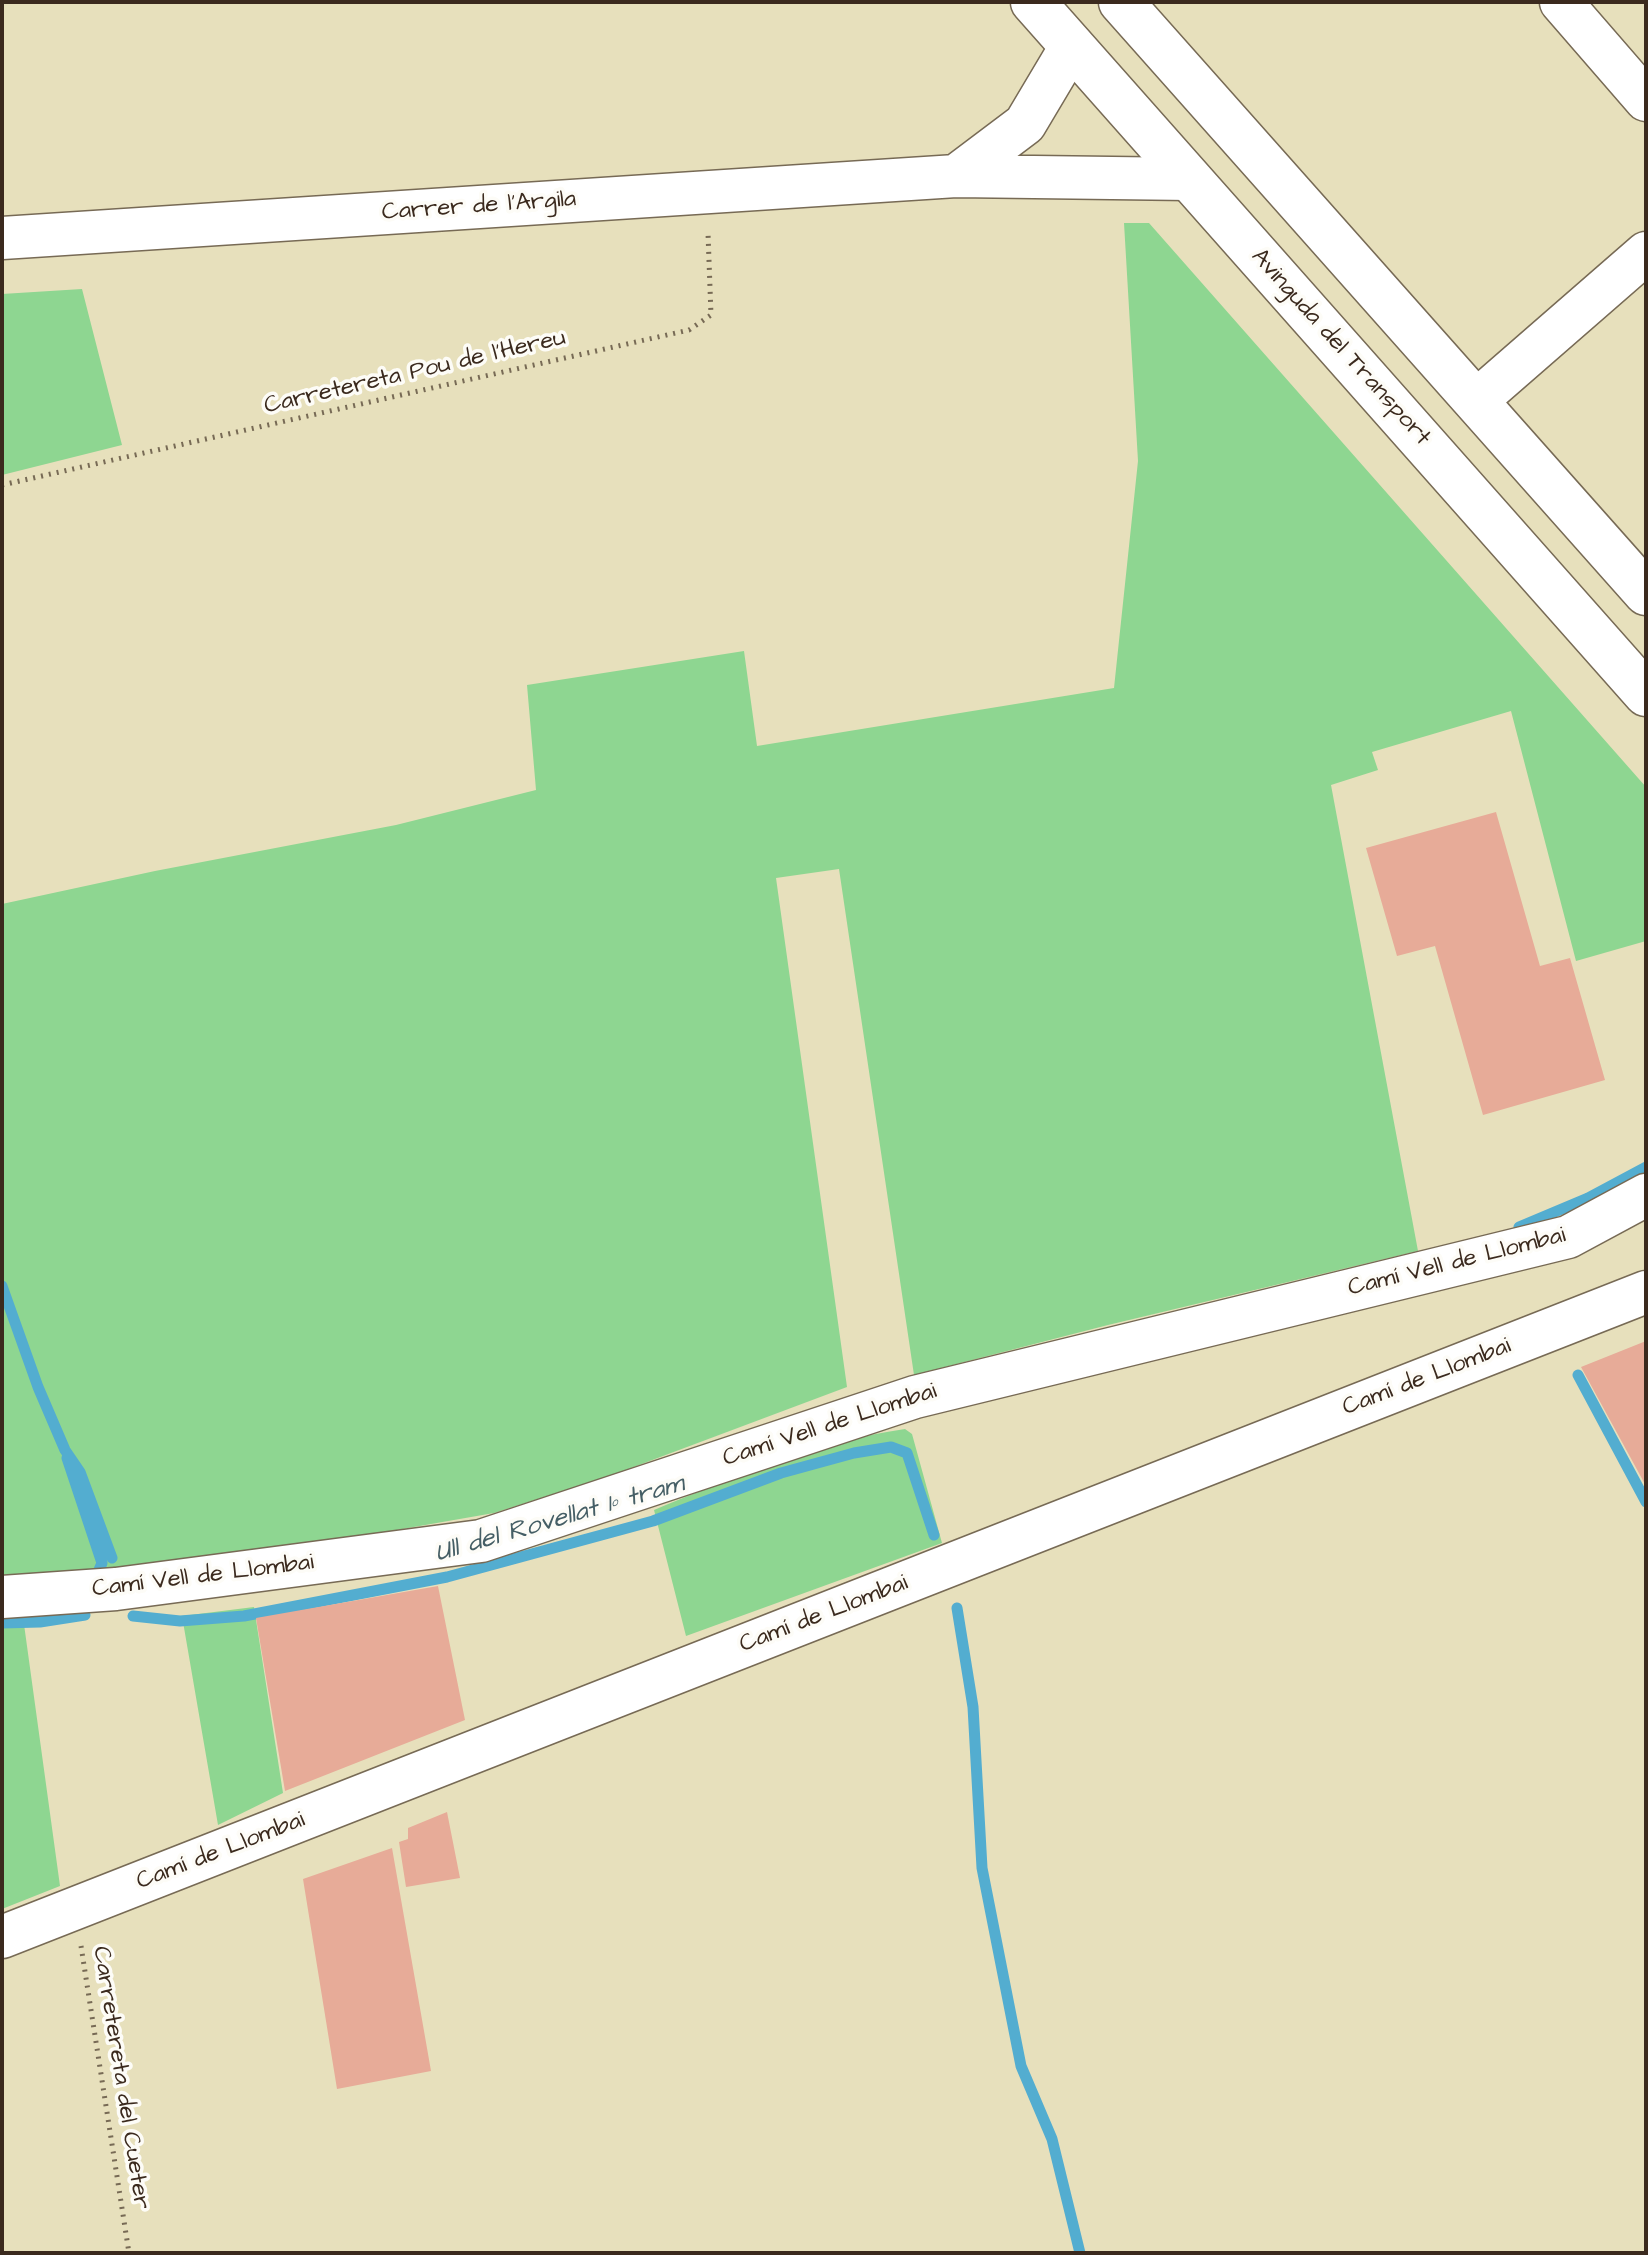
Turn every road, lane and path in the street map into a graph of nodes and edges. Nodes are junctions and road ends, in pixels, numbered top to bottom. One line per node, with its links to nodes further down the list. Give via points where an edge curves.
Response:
1 (1033, 2): 4 (main road, Avinguda del Transport)
2 (1121, 2): 11 (main road)
3 (1561, 2): 5 (street)
4 (1072, 45): 6 (street, via 1025,124); 7 (main road, Avinguda del Transport)
5 (1646, 100)
6 (956, 176): 7 (street, Carrer de l'Argila); 8 (street, Carrer de l'Argila)
7 (1190, 179): 14 (main road, Avinguda del Transport)
8 (706, 192): 9 (street, Carrer de l'Argila); 12 (path, Carretereta Pou de l'Hereu, via 711,315 689,330)
9 (2, 238)
10 (1646, 253): 11 (street)
11 (1476, 401): 13 (main road)
12 (2, 485)
13 (1646, 593)
14 (1646, 694)
15 (1646, 1195): 17 (street, Camí Vell de Llombai, via 1568,1237 915,1397 481,1541 116,1589)
16 (1646, 1292): 18 (street, Camí de Llombai)
17 (2, 1597)
18 (75, 1909): 19 (street, Camí de Llombai); 20 (path, Carretereta del Cueter)
19 (2, 1937)
20 (129, 2253)

